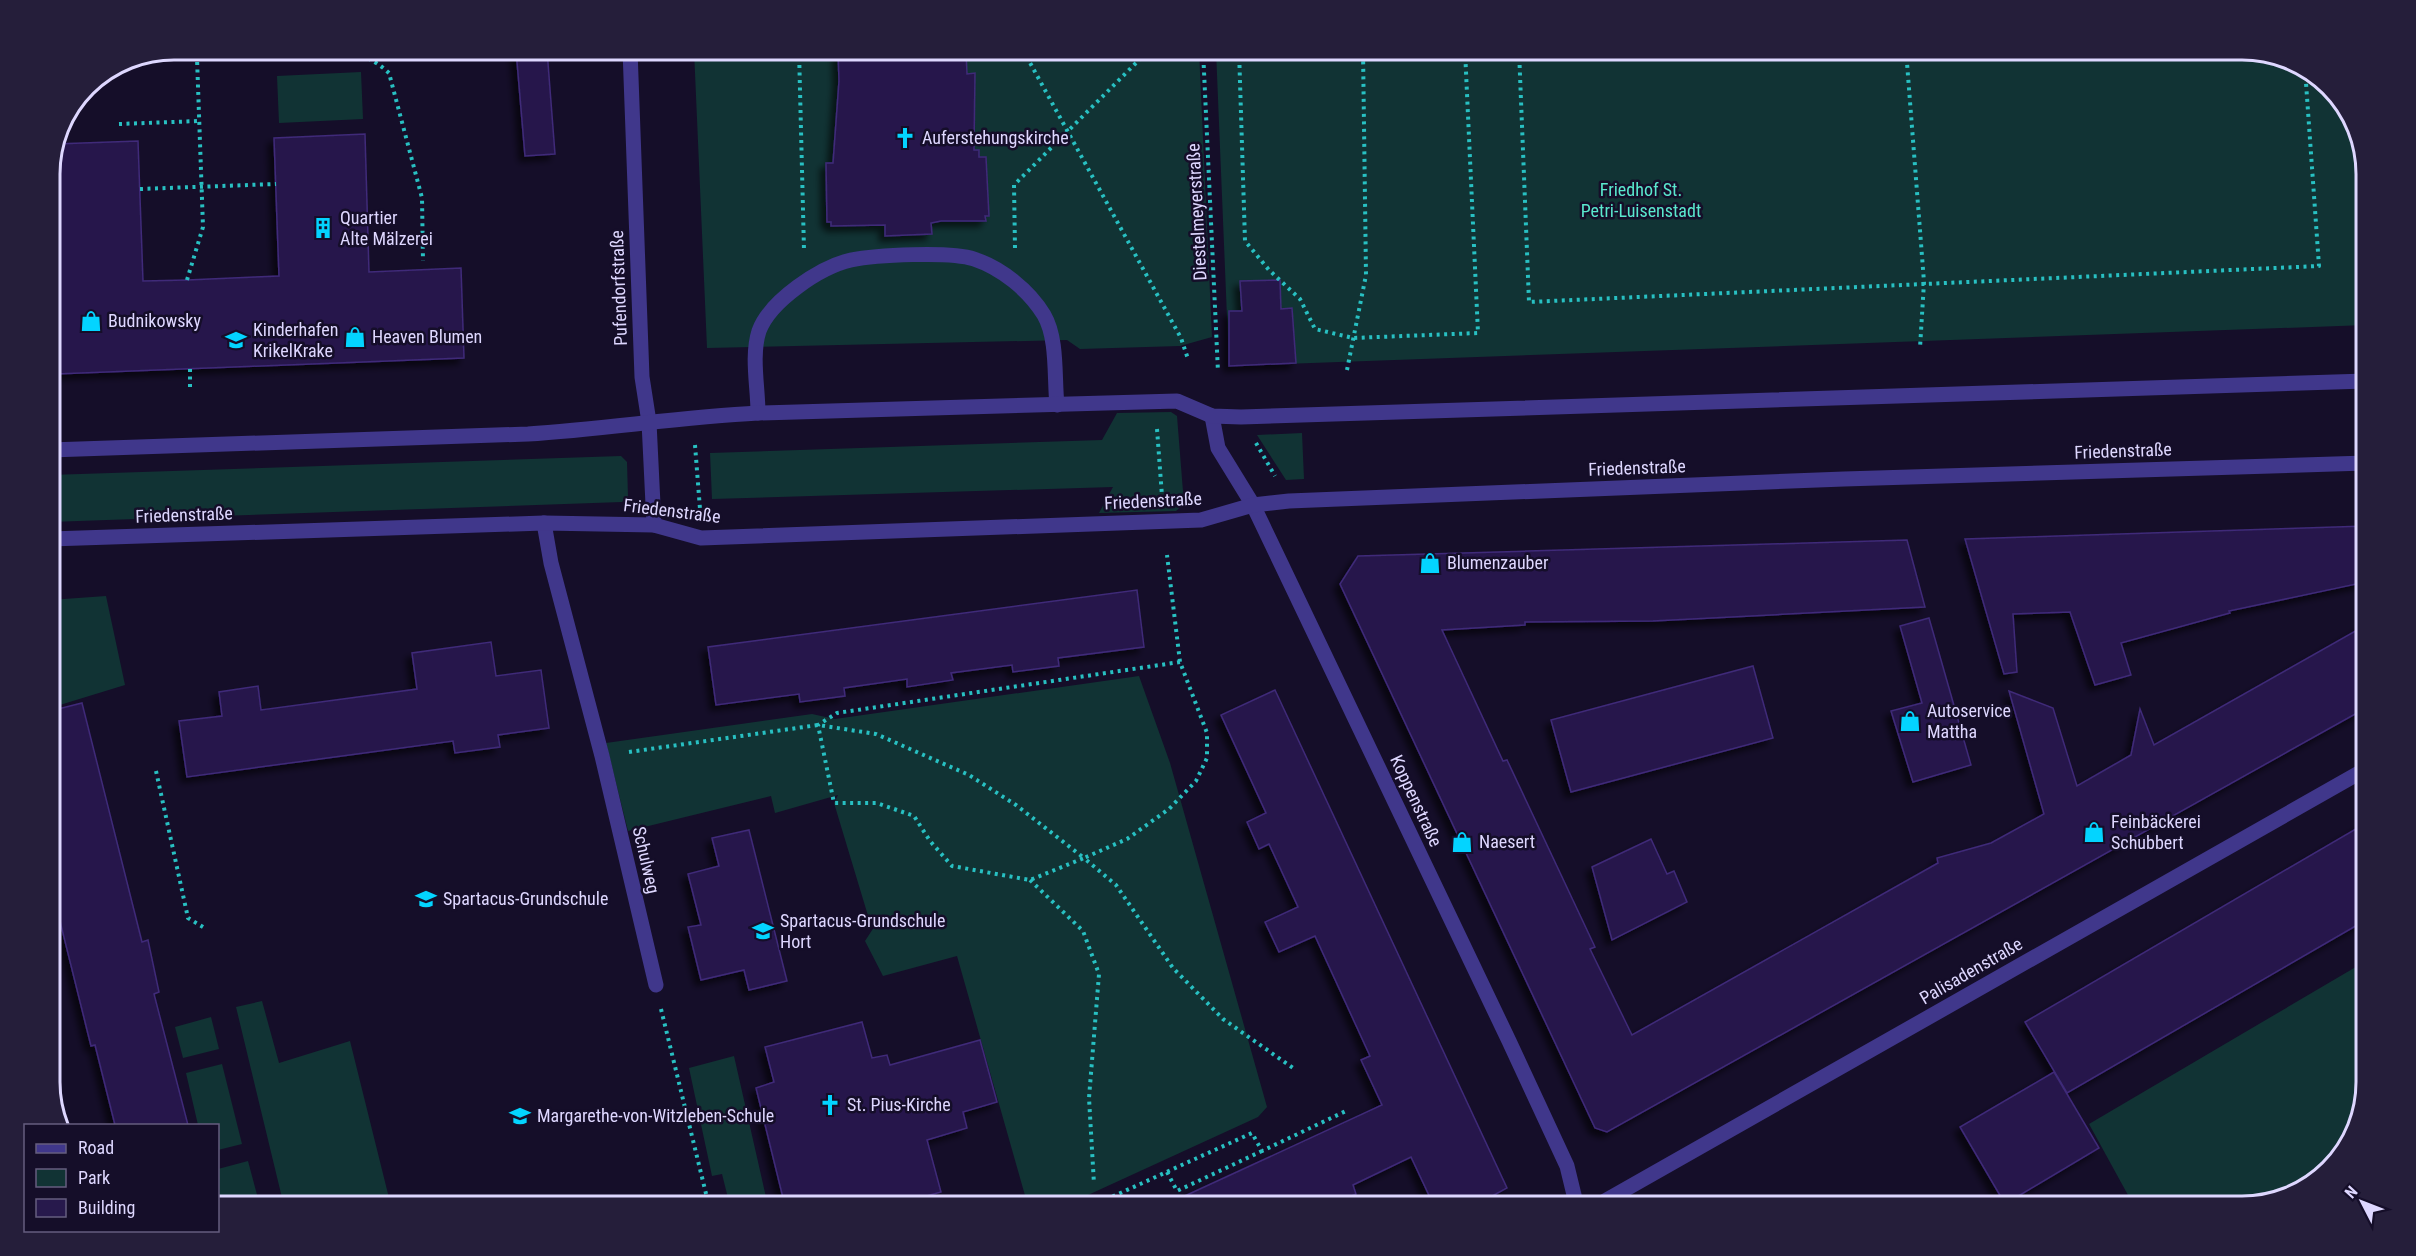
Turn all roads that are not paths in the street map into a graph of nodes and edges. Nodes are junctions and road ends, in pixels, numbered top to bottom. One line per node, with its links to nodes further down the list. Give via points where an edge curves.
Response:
1 (630, 60): 6 (street, Pufendorfstraße, via 642,377)
2 (2356, 381): 5 (street)
3 (1057, 405): 4 (street); 4 (street, via 1051,337 1045,316 999,270 972,258 939,254 850,260 818,274 777,304 759,330); 5 (street, via 1177,401)
4 (758, 413): 6 (street)
5 (1212, 416): 9 (street, Koppenstraße, via 1218,448)
6 (649, 422): 7 (street, via 528,434); 11 (street, Pufendorfstraße)
7 (60, 450)
8 (2356, 463): 9 (street, Friedenstraße, via 1645,487)
9 (1253, 505): 11 (street, Friedenstraße, via 1201,520 701,538); 15 (street, Koppenstraße, via 1509,1041 1567,1166)
10 (544, 523): 11 (street, Friedenstraße); 12 (street, Friedenstraße); 14 (street, Schulweg)
11 (654, 525)
12 (60, 539)
13 (2356, 775): 16 (street, Palisadenstraße)
14 (656, 985)
15 (1577, 1196)
16 (1614, 1196)

